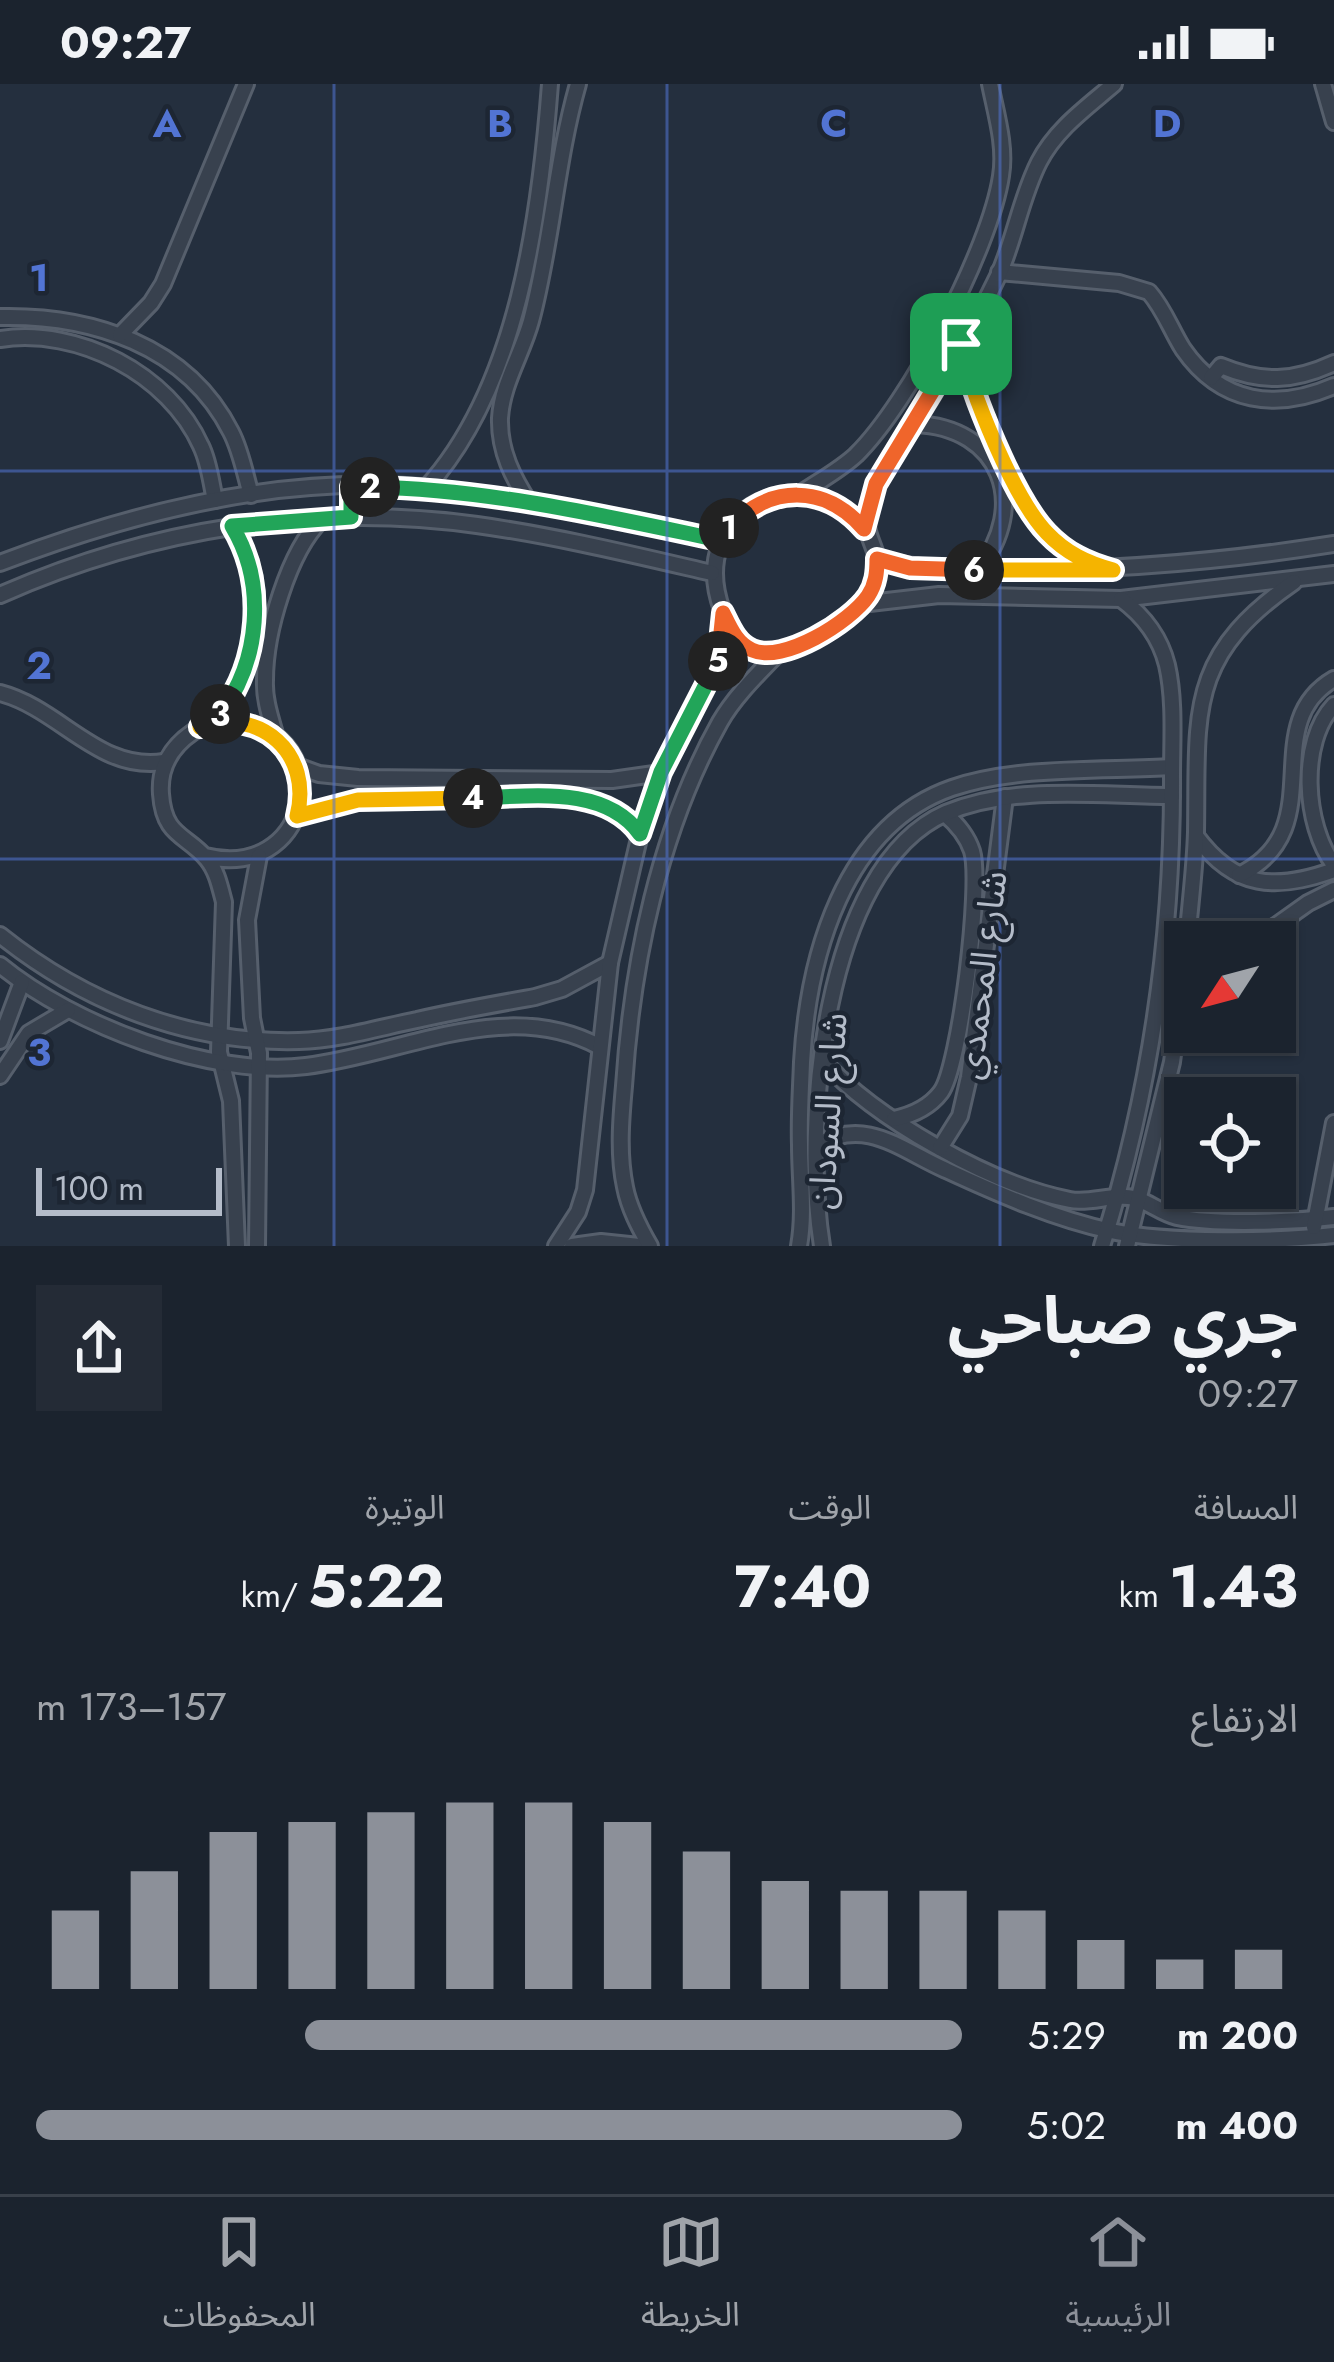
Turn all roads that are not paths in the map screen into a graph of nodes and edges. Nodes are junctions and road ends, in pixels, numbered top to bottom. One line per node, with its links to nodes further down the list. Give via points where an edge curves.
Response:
1 (246, 84): 10 (street, via 163,284)
2 (550, 84): 18 (street, via 531,229 502,352 463,442)
3 (578, 84): 22 (street, via 530,323 500,419 508,464)
4 (990, 84): 19 (street, via 1002,174 969,268 882,424 853,458)
5 (1114, 84): 8 (street, via 1044,154)
6 (1323, 84): 7 (street)
7 (1334, 122)
8 (999, 272): 12 (street); 14 (street, via 1149,292)
9 (0, 316): 10 (street, via 45,316)
10 (120, 335): 20 (street, via 165,357 213,403 232,433)
11 (0, 340): 21 (street, via 59,341 147,379 188,421)
12 (961, 344): 16 (street); 34 (street, via 977,403 1031,512 1074,556)
13 (1334, 363): 14 (street, via 1286,380 1221,365)
14 (1210, 378): 15 (street, via 1275,403)
15 (1334, 386)
16 (915, 424): 27 (street, via 876,484); 33 (street, via 956,430 999,473 1001,534)
17 (351, 487): 18 (street); 20 (street); 23 (street)
18 (426, 488): 22 (street)
19 (803, 492): 27 (street, via 844,508); 28 (street, via 748,510)
20 (250, 495): 21 (street)
21 (215, 500): 25 (street)
22 (530, 504): 28 (street)
23 (351, 517): 24 (street); 35 (street, via 476,524)
24 (322, 519): 26 (street); 47 (street, via 290,564 266,664)
25 (115, 523): 30 (street); 32 (street)
26 (232, 526): 30 (street); 46 (street, via 254,574 250,638 231,699)
27 (864, 529): 31 (street)
28 (719, 540): 35 (street)
29 (1334, 544): 34 (street)
30 (120, 549): 38 (street)
31 (877, 559): 33 (street); 40 (street)
32 (0, 563)
33 (978, 570): 34 (street)
34 (1113, 570)
35 (712, 573): 41 (street)
36 (1334, 574): 37 (street)
37 (1296, 581): 39 (street); 57 (street, via 1248,618 1201,696)
38 (0, 595)
39 (1121, 599): 40 (street, via 939,595); 50 (street, via 1142,615 1167,665)
40 (861, 604): 42 (street)
41 (723, 613): 42 (street, via 740,642); 51 (street, via 718,662)
42 (779, 652): 96 (street, via 720,721 689,788 638,967 622,1166)
43 (1334, 679): 61 (street, via 1301,717 1285,835 1266,859)
44 (0, 693): 48 (street, via 24,699 120,761)
45 (1334, 705): 60 (street, via 1317,729 1312,770 1316,829)
46 (200, 727): 47 (street, via 248,723); 48 (street)
47 (276, 737): 49 (street)
48 (164, 762): 58 (street, via 164,812 173,831)
49 (297, 766): 51 (street, via 358,778 612,780); 55 (street)
50 (1172, 767): 52 (street); 97 (street, شارع السودان, via 956,787 903,813 862,855 836,905 807,1022)
51 (661, 772): 56 (street)
52 (1172, 796): 53 (street, شارع السودان); 83 (street, via 1157,1007)
53 (1005, 797): 54 (street, شارع السودان); 82 (street, شارع المحمدي, via 966,1097)
54 (945, 814): 75 (street, شارع السودان, via 898,845 866,891 838,969); 79 (street, شارع المحمدي, via 966,837 975,867 951,1072 929,1105)
55 (297, 816): 56 (street, via 358,800 568,798 609,807); 59 (street)
56 (640, 834): 66 (street)
57 (1196, 836): 61 (street); 63 (street)
58 (205, 856): 59 (street); 70 (street, via 226,925)
59 (259, 856): 71 (street, via 247,920)
60 (1334, 867): 61 (street, via 1279,884)
61 (1239, 874)
62 (1334, 890): 64 (street)
63 (1189, 921)
64 (1283, 921)
65 (0, 935): 70 (street, via 103,1000)
66 (610, 963): 71 (street, via 535,997 342,1037); 73 (street)
67 (0, 965): 68 (street)
68 (22, 982): 69 (street); 72 (street)
69 (68, 1010): 76 (street); 78 (street, via 29,1033)
70 (219, 1037): 71 (street); 76 (street)
71 (256, 1040): 77 (street)
72 (0, 1041)
73 (600, 1047): 77 (street, via 548,1027 510,1024 303,1067); 93 (street, via 585,1190)
74 (1173, 1053): 84 (street)
75 (822, 1060): 79 (street); 81 (street, شارع السودان)
76 (222, 1066): 77 (street); 91 (street, via 231,1101)
77 (259, 1066): 92 (street)
78 (0, 1076)
79 (894, 1119): 82 (street)
80 (1334, 1123): 86 (street)
81 (818, 1145): 88 (street, via 848,1132 881,1136); 98 (street, شارع السودان)
82 (940, 1148): 83 (street, via 1056,1196)
83 (1118, 1198): 84 (street); 88 (street)
84 (1139, 1200): 86 (street, via 1196,1220); 90 (street)
85 (1334, 1216): 86 (street)
86 (1316, 1219): 89 (street)
87 (1334, 1235): 89 (street)
88 (1105, 1238): 90 (street)
89 (1312, 1238): 90 (street)
90 (1129, 1240)
91 (237, 1246)
92 (257, 1246)
93 (556, 1246)
94 (572, 1246): 95 (street)
95 (639, 1246)
96 (650, 1246)
97 (799, 1246)
98 (822, 1246)

